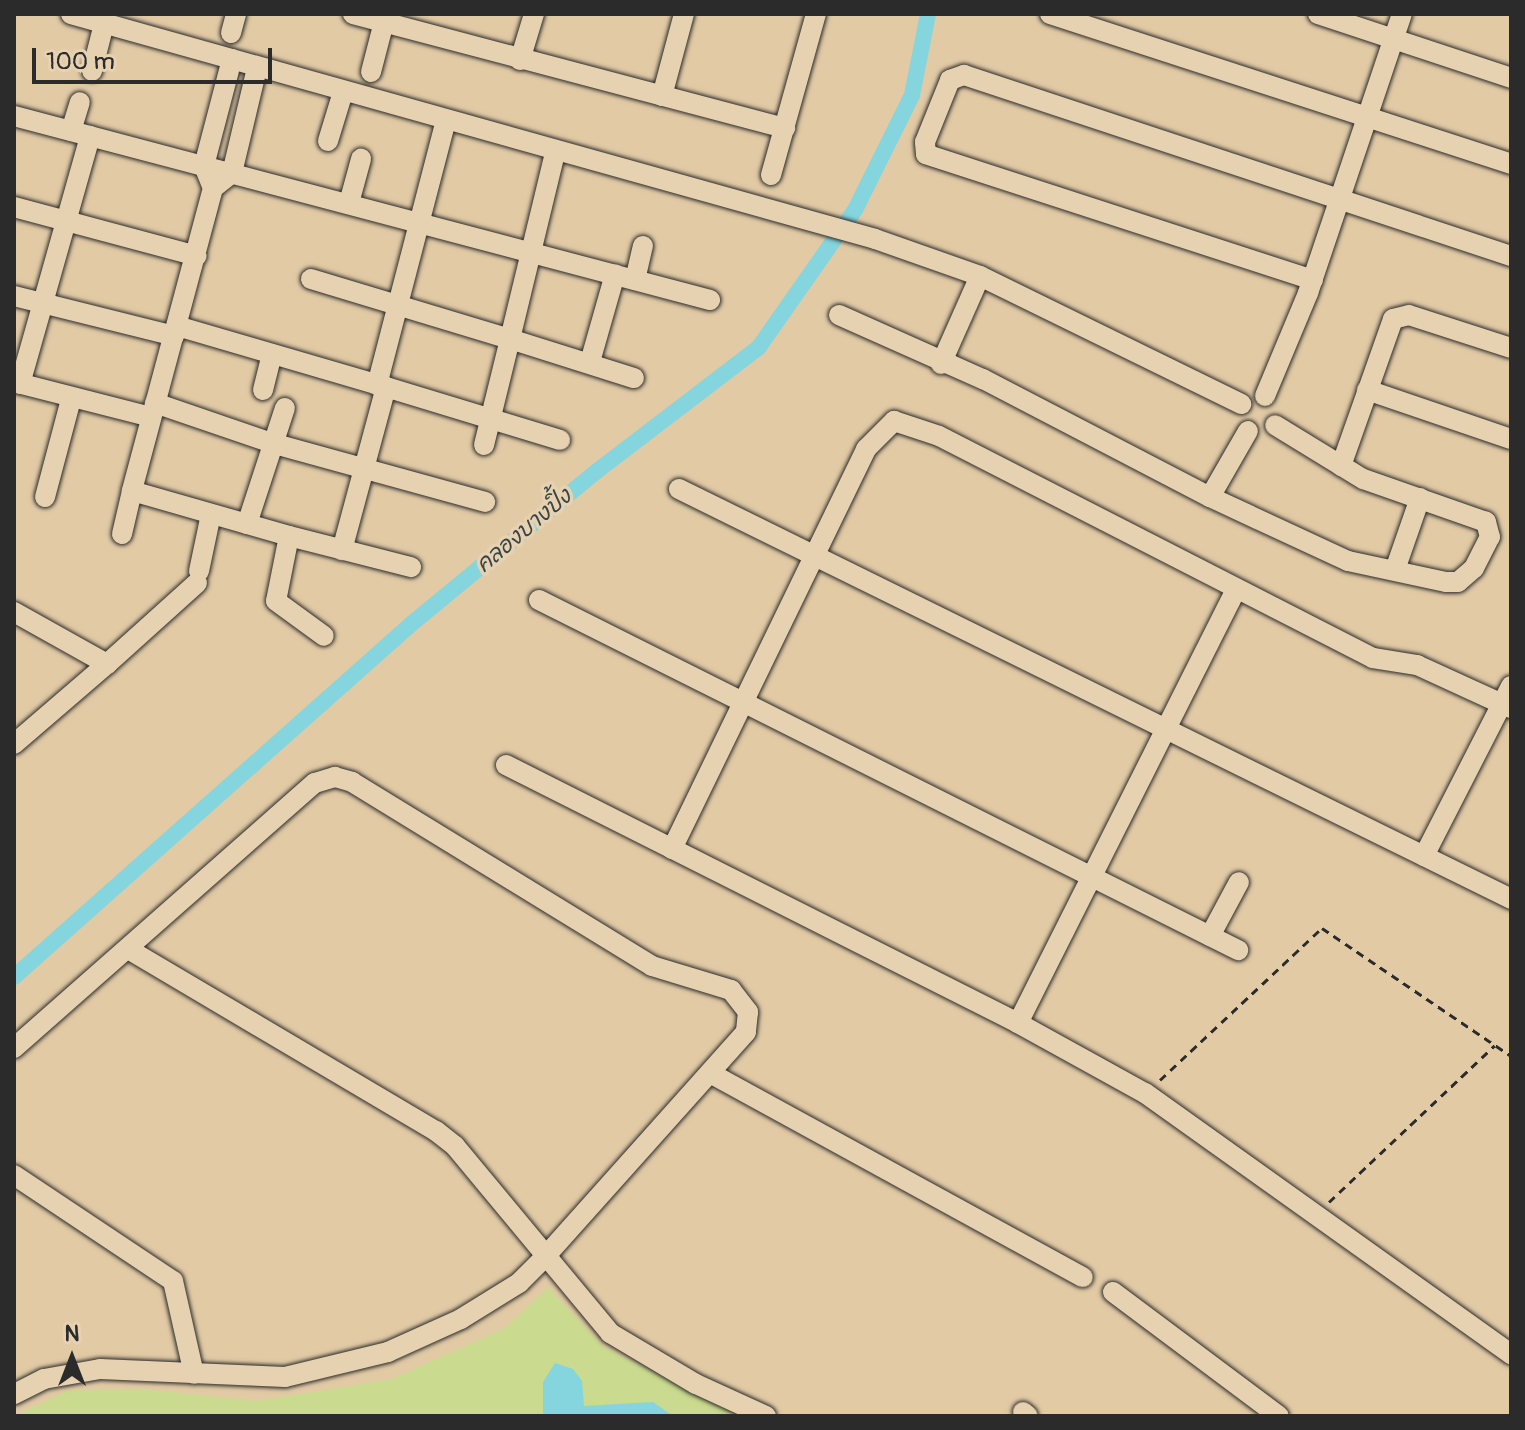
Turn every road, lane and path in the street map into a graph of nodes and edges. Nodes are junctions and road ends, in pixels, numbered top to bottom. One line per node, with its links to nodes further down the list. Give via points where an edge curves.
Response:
1 (71, 14): 10 (street)
2 (353, 14): 9 (street)
3 (534, 14): 13 (street)
4 (684, 14): 19 (street)
5 (816, 14): 24 (street)
6 (1050, 14): 22 (street)
7 (1318, 14): 11 (street)
8 (1402, 14): 11 (street)
9 (385, 18): 13 (street); 16 (street)
10 (104, 24): 12 (street); 15 (street)
11 (1394, 39): 17 (street); 22 (street)
12 (232, 59): 14 (street); 30 (street)
13 (520, 60): 19 (street)
14 (257, 68): 18 (street); 31 (street)
15 (92, 71)
16 (371, 72)
17 (1511, 78)
18 (343, 92): 23 (street); 26 (street)
19 (662, 96): 24 (street)
20 (80, 102): 25 (street)
21 (14, 116): 25 (street)
22 (1370, 119): 29 (street); 34 (street)
23 (446, 121): 27 (street); 38 (street)
24 (785, 128): 32 (street)
25 (81, 134): 30 (street); 37 (street)
26 (328, 141)
27 (555, 153): 40 (street); 44 (street, via 875,239)
28 (361, 159): 35 (street)
29 (1511, 164)
30 (204, 166): 31 (street); 33 (street)
31 (232, 173): 33 (street); 35 (street)
32 (771, 175)
33 (213, 188): 41 (street)
34 (1340, 201): 42 (street); 47 (street); 47 (street, via 964,75 950,80 925,142 926,154 933,158)
35 (349, 203): 38 (street)
36 (14, 207): 37 (street)
37 (68, 221): 41 (street); 50 (street)
38 (420, 222): 40 (street); 51 (street)
39 (643, 246): 46 (street)
40 (532, 254): 43 (street); 54 (street)
41 (197, 256): 53 (street)
42 (1511, 256)
43 (615, 274): 46 (street); 57 (street)
44 (980, 276): 58 (street); 66 (street)
45 (311, 279): 51 (street)
46 (635, 280): 49 (street)
47 (1313, 280): 64 (street)
48 (14, 296): 50 (street)
49 (710, 300)
50 (44, 304): 53 (street); 60 (street)
51 (400, 306): 54 (street); 61 (street)
52 (839, 315): 58 (street)
53 (175, 331): 56 (street); 68 (street)
54 (510, 339): 57 (street); 69 (street)
55 (1511, 348): 63 (street, via 1398,316 1389,327)
56 (272, 354): 61 (street); 62 (street)
57 (590, 362): 59 (street)
58 (941, 364): 81 (street, via 983,379)
59 (634, 378)
60 (17, 383): 65 (street)
61 (381, 386): 69 (street); 77 (street)
62 (263, 390)
63 (1367, 390): 72 (street); 76 (street)
64 (1265, 396): 66 (street); 70 (street, via 1277,408)
65 (71, 399): 68 (street); 80 (street)
66 (1241, 404): 71 (street, via 1240,421)
67 (285, 408): 74 (street)
68 (153, 410): 74 (street); 79 (street)
69 (491, 416): 73 (street); 75 (street)
70 (1275, 425): 71 (street, via 1261,434); 76 (street)
71 (1248, 431): 81 (street)
72 (1511, 439)
73 (560, 440)
74 (275, 444): 77 (street); 85 (street)
75 (484, 445)
76 (1341, 466): 82 (street)
77 (363, 470): 83 (street); 88 (street)
78 (679, 489): 89 (street)
79 (132, 491): 84 (street); 86 (street)
80 (45, 497)
81 (1210, 497): 91 (street, via 1348,561)
82 (1420, 498): 91 (street); 91 (street, via 1486,522 1490,537 1474,568 1458,582)
83 (485, 502)
84 (211, 514): 85 (street); 96 (street, via 198,577)
85 (247, 524): 87 (street)
86 (122, 534)
87 (289, 536): 88 (street); 95 (street, via 276,601)
88 (342, 550): 90 (street)
89 (819, 555): 92 (street, via 866,449 894,421 908,422); 98 (street); 99 (street)
90 (411, 567)
91 (1396, 567)
92 (1236, 590): 97 (street, via 1373,658 1417,665); 99 (street)
93 (539, 600): 98 (street)
94 (14, 612): 96 (street)
95 (324, 636)
96 (107, 664): 100 (street)
97 (1508, 699): 103 (street)
98 (745, 701): 102 (street); 104 (street)
99 (1165, 728): 103 (street); 104 (street)
100 (14, 744)
101 (506, 765): 102 (street)
102 (672, 849): 110 (street)
103 (1424, 856): 106 (street)
104 (1089, 874): 107 (street); 110 (street)
105 (1239, 882): 107 (street)
106 (1511, 899)
107 (1210, 936): 109 (street)
108 (128, 949): 112 (street); 114 (street, via 315,783 335,777 352,782 652,966 731,990 748,1012 746,1032); 118 (street, via 436,1131 455,1146)
109 (1238, 950)
110 (1018, 1023): 115 (street)
111 (1495, 1045): 113 (path); 115 (path, via 1322,928); 117 (path)
112 (14, 1048)
113 (1511, 1056)
114 (710, 1073): 118 (street); 119 (street)
115 (1145, 1093): 117 (street)
116 (14, 1175): 122 (street, via 173,1281)
117 (1313, 1217): 121 (street)
118 (545, 1257): 122 (street, via 492,1302 388,1352 285,1377); 124 (street, via 610,1333 696,1384)
119 (1083, 1277)
120 (1113, 1292): 125 (street)
121 (1511, 1354)
122 (194, 1374): 123 (street, via 100,1369 44,1379)
123 (14, 1394)
124 (766, 1416)
125 (1279, 1416)

